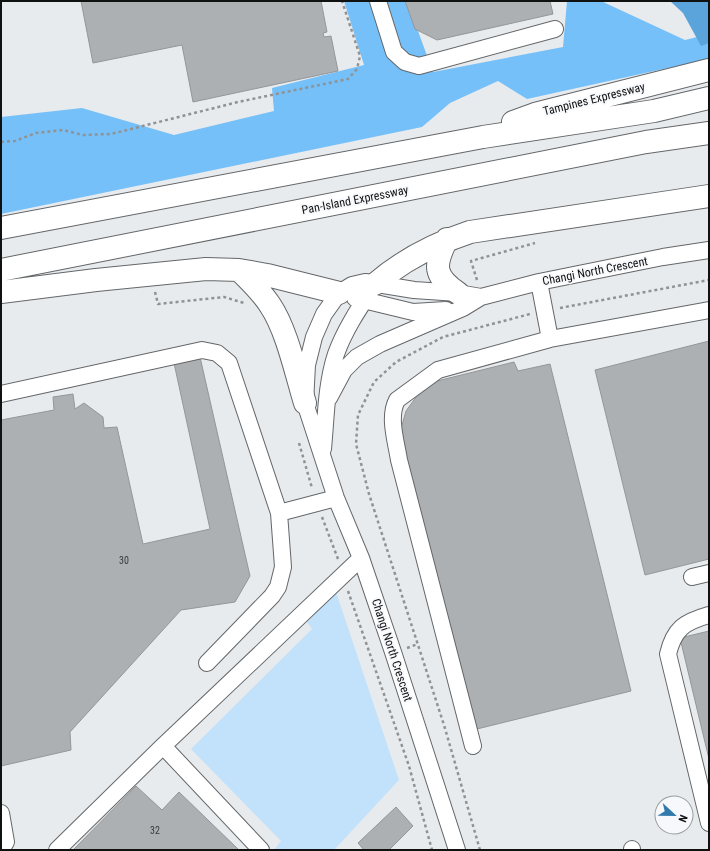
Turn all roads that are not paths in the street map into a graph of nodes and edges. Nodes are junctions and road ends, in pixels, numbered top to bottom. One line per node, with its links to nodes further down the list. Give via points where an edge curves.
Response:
1 (378, 1): 2 (street, via 394,52 405,62 419,66)
2 (555, 29)
3 (709, 70): 6 (highway, Tampines Expressway, via 528,116 497,128)
4 (709, 98): 6 (highway, via 654,110)
5 (709, 133): 11 (highway, Pan-Island Expressway, via 646,142)
6 (483, 137): 8 (highway)
7 (709, 196): 9 (highway, via 500,226)
8 (1, 228)
9 (447, 239): 15 (highway, via 413,255); 17 (highway, via 437,265 440,276)
10 (709, 250): 13 (street, Changi North Crescent)
11 (1, 270)
12 (238, 270): 14 (highway, via 206,269 151,274); 16 (highway, via 267,274); 22 (highway, via 271,306 280,325)
13 (538, 282): 17 (street, Changi North Crescent); 19 (street)
14 (1, 292)
15 (370, 292): 16 (street, Changi North Crescent, via 358,282); 17 (street, Changi North Crescent, via 436,293); 21 (street, Changi North Crescent, via 350,322 336,355)
16 (339, 293): 22 (street, Changi North Crescent, via 324,314 314,336 307,365)
17 (461, 300): 21 (street, Changi North Crescent, via 357,357 344,370)
18 (709, 310): 19 (street)
19 (550, 339): 32 (street, via 438,370 397,400 392,414 398,460)
20 (1, 394): 25 (street, via 202,350 217,353 229,363)
21 (328, 398): 23 (street, Changi North Crescent)
22 (305, 403): 23 (street, Changi North Crescent)
23 (322, 453): 24 (street, Changi North Crescent)
24 (336, 498): 25 (street); 26 (street, Changi North Crescent)
25 (279, 513): 30 (street, via 283,567 278,587 267,602)
26 (360, 558): 31 (street); 38 (street, Changi North Crescent)
27 (709, 573): 28 (street)
28 (692, 577)
29 (709, 615): 34 (street, via 692,620 683,626 672,639 668,654)
30 (207, 663)
31 (163, 746): 36 (street); 37 (street)
32 (473, 746)
33 (1, 813): 35 (street, via 6,836 6,842)
34 (709, 823)
35 (1, 850)
36 (57, 850)
37 (261, 850)
38 (457, 850)

